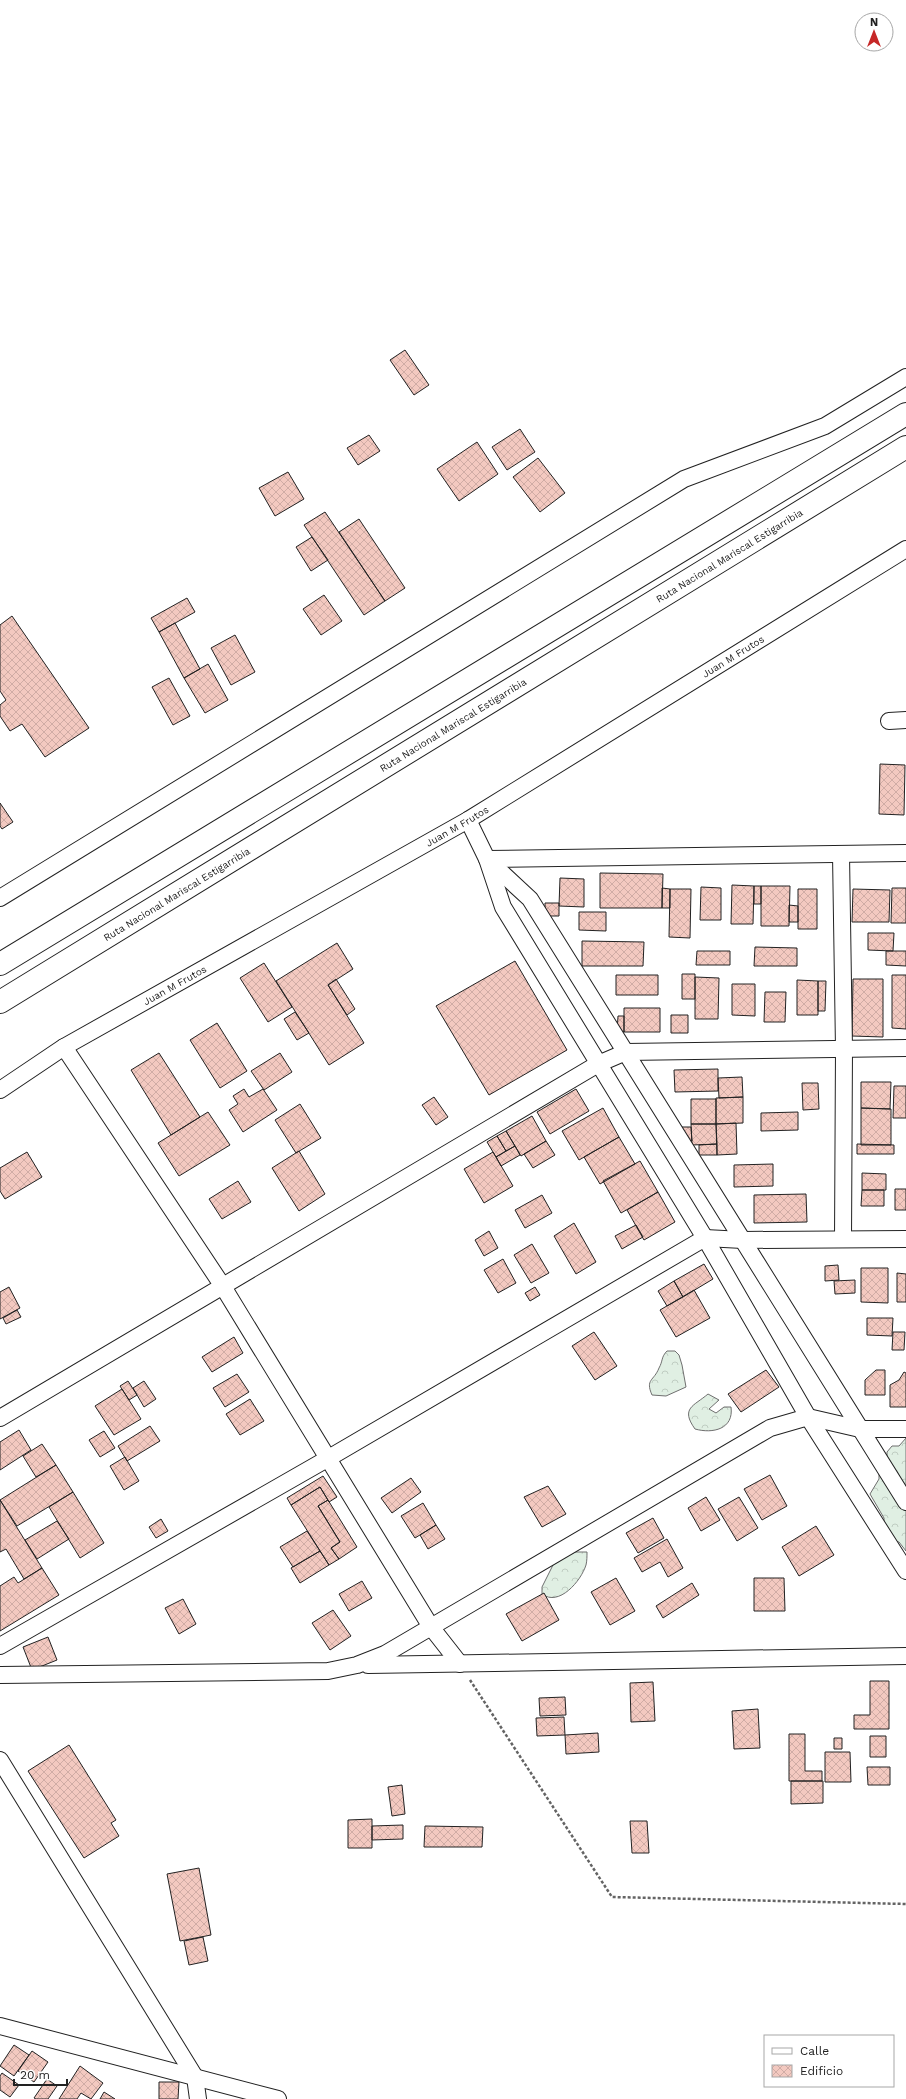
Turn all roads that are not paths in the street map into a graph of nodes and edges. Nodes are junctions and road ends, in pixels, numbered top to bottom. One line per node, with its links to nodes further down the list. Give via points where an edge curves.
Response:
1 (906, 377): 11 (street, via 824,426 684,479)
2 (906, 414): 12 (highway)
3 (906, 448): 13 (highway, Ruta Nacional Mariscal Estigarribia)
4 (906, 549): 7 (street, Juan M Frutos)
5 (906, 720): 6 (street)
6 (889, 721)
7 (468, 820): 10 (street); 14 (street, Juan M Frutos)
8 (906, 853): 9 (street)
9 (841, 854): 10 (street); 16 (street)
10 (487, 859): 17 (street, via 530,898); 18 (street, via 503,907)
11 (0, 898)
12 (0, 964)
13 (0, 1002)
14 (64, 1047): 19 (street, Juan M Frutos); 24 (street)
15 (906, 1048): 16 (street)
16 (844, 1049): 17 (street); 21 (street)
17 (626, 1052): 18 (street); 23 (street)
18 (598, 1064): 20 (street); 24 (street)
19 (0, 1090)
20 (705, 1238): 23 (street); 25 (street); 29 (street)
21 (843, 1239): 22 (street); 23 (street)
22 (906, 1239)
23 (743, 1240): 27 (street)
24 (222, 1286): 26 (street); 29 (street)
25 (808, 1417): 27 (street); 31 (street); 32 (street, via 770,1428)
26 (0, 1418)
27 (860, 1429): 28 (street); 30 (street)
28 (906, 1429)
29 (327, 1459): 32 (street); 33 (street)
30 (906, 1502)
31 (906, 1571)
32 (431, 1627): 35 (street); 36 (street, via 385,1654)
33 (0, 1646)
34 (906, 1656): 35 (street)
35 (460, 1664): 36 (street)
36 (357, 1665): 37 (street, via 328,1671)
37 (0, 1675)
38 (0, 1760): 40 (street)
39 (0, 2026): 40 (street)
40 (194, 2077): 41 (street); 42 (street)
41 (198, 2099)
42 (278, 2099)

